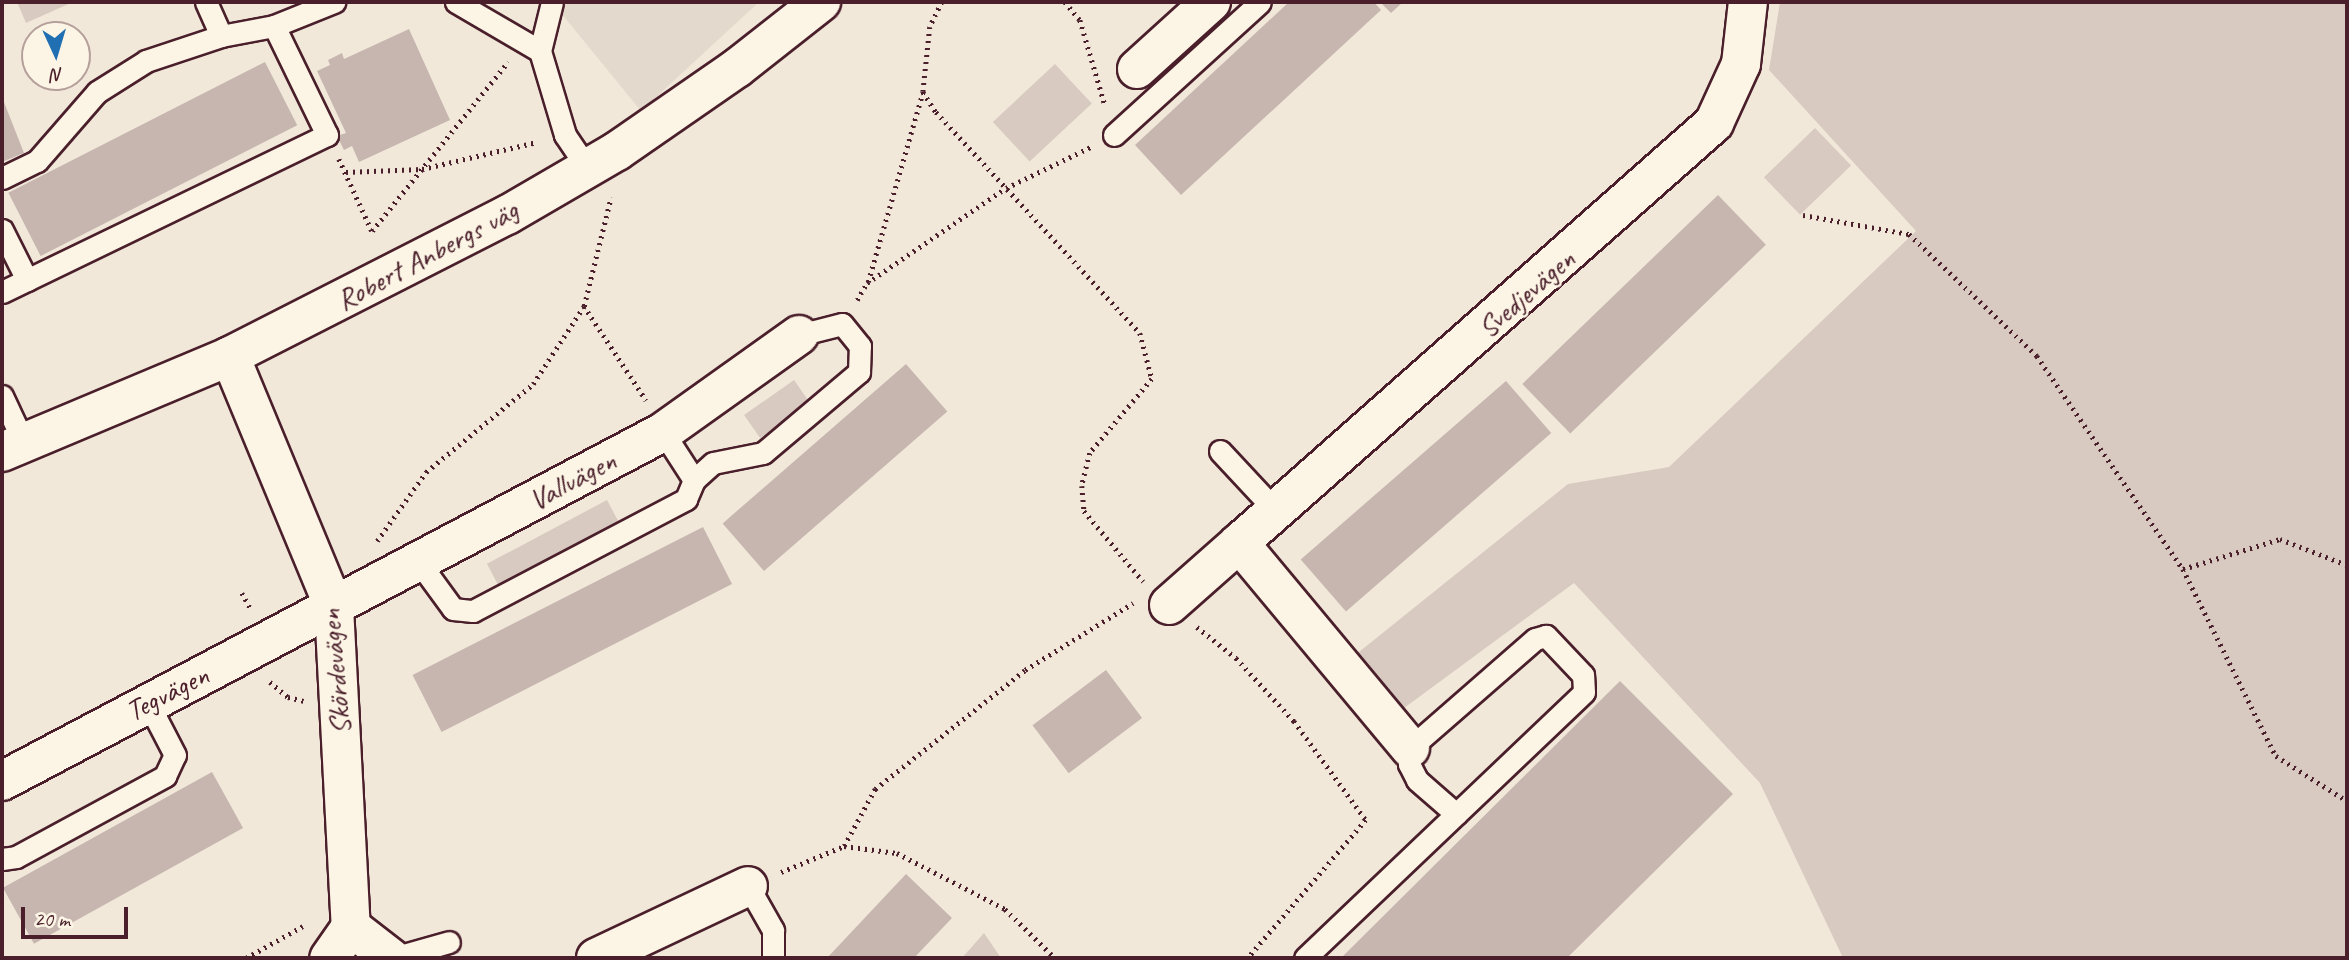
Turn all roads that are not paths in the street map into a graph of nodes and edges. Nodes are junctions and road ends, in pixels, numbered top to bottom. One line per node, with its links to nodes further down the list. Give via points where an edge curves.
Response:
1 (206, 2): 10 (lane)
2 (334, 2): 9 (lane)
3 (456, 2): 11 (lane)
4 (552, 2): 11 (lane)
5 (821, 2): 14 (street, Robert Anbergs väg, via 737,68)
6 (1211, 2): 12 (street)
7 (1260, 2): 12 (lane)
8 (1748, 2): 26 (street, Svedjevägen, via 1741,64 1714,123)
9 (274, 26): 10 (lane); 17 (lane, via 327,135)
10 (221, 36): 15 (lane, via 146,61 97,92 37,161)
11 (540, 51): 14 (lane, via 565,135)
12 (1148, 82): 13 (lane)
13 (1114, 135)
14 (587, 168): 20 (street, Robert Anbergs väg, via 506,215)
15 (2, 178)
16 (2, 230): 17 (lane)
17 (27, 279): 18 (lane)
18 (2, 292)
19 (799, 335): 22 (street, Vallvägen); 25 (lane, via 842,324 860,346 859,372 763,453 713,463)
20 (230, 356): 23 (street, Robert Anbergs väg); 29 (street, Skördevägen)
21 (2, 396): 23 (lane)
22 (663, 432): 25 (lane); 28 (street, Vallvägen)
23 (13, 447)
24 (1220, 451): 26 (lane)
25 (694, 480): 28 (lane, via 686,499 473,611 453,609)
26 (1276, 511): 27 (street, Svedjevägen)
27 (1239, 544): 30 (street, Svedjevägen); 32 (street)
28 (418, 561): 29 (street, Vallvägen)
29 (350, 598): 31 (street, Tegvägen); 37 (street, Skördevägen, via 339,708)
30 (1160, 598)
31 (148, 703): 33 (street, Tegvägen); 35 (lane, via 175,755 165,776 16,857)
32 (1410, 748): 34 (lane, via 1409,764 1417,780); 34 (lane, via 1535,639 1546,636 1583,675 1584,692)
33 (2, 781)
34 (1456, 814): 43 (lane)
35 (2, 859)
36 (748, 886): 41 (street); 42 (lane, via 773,930)
37 (350, 914): 39 (street); 40 (street)
38 (449, 942): 40 (lane)
39 (329, 958)
40 (392, 958)
41 (596, 958)
42 (773, 958)
43 (1305, 958)

